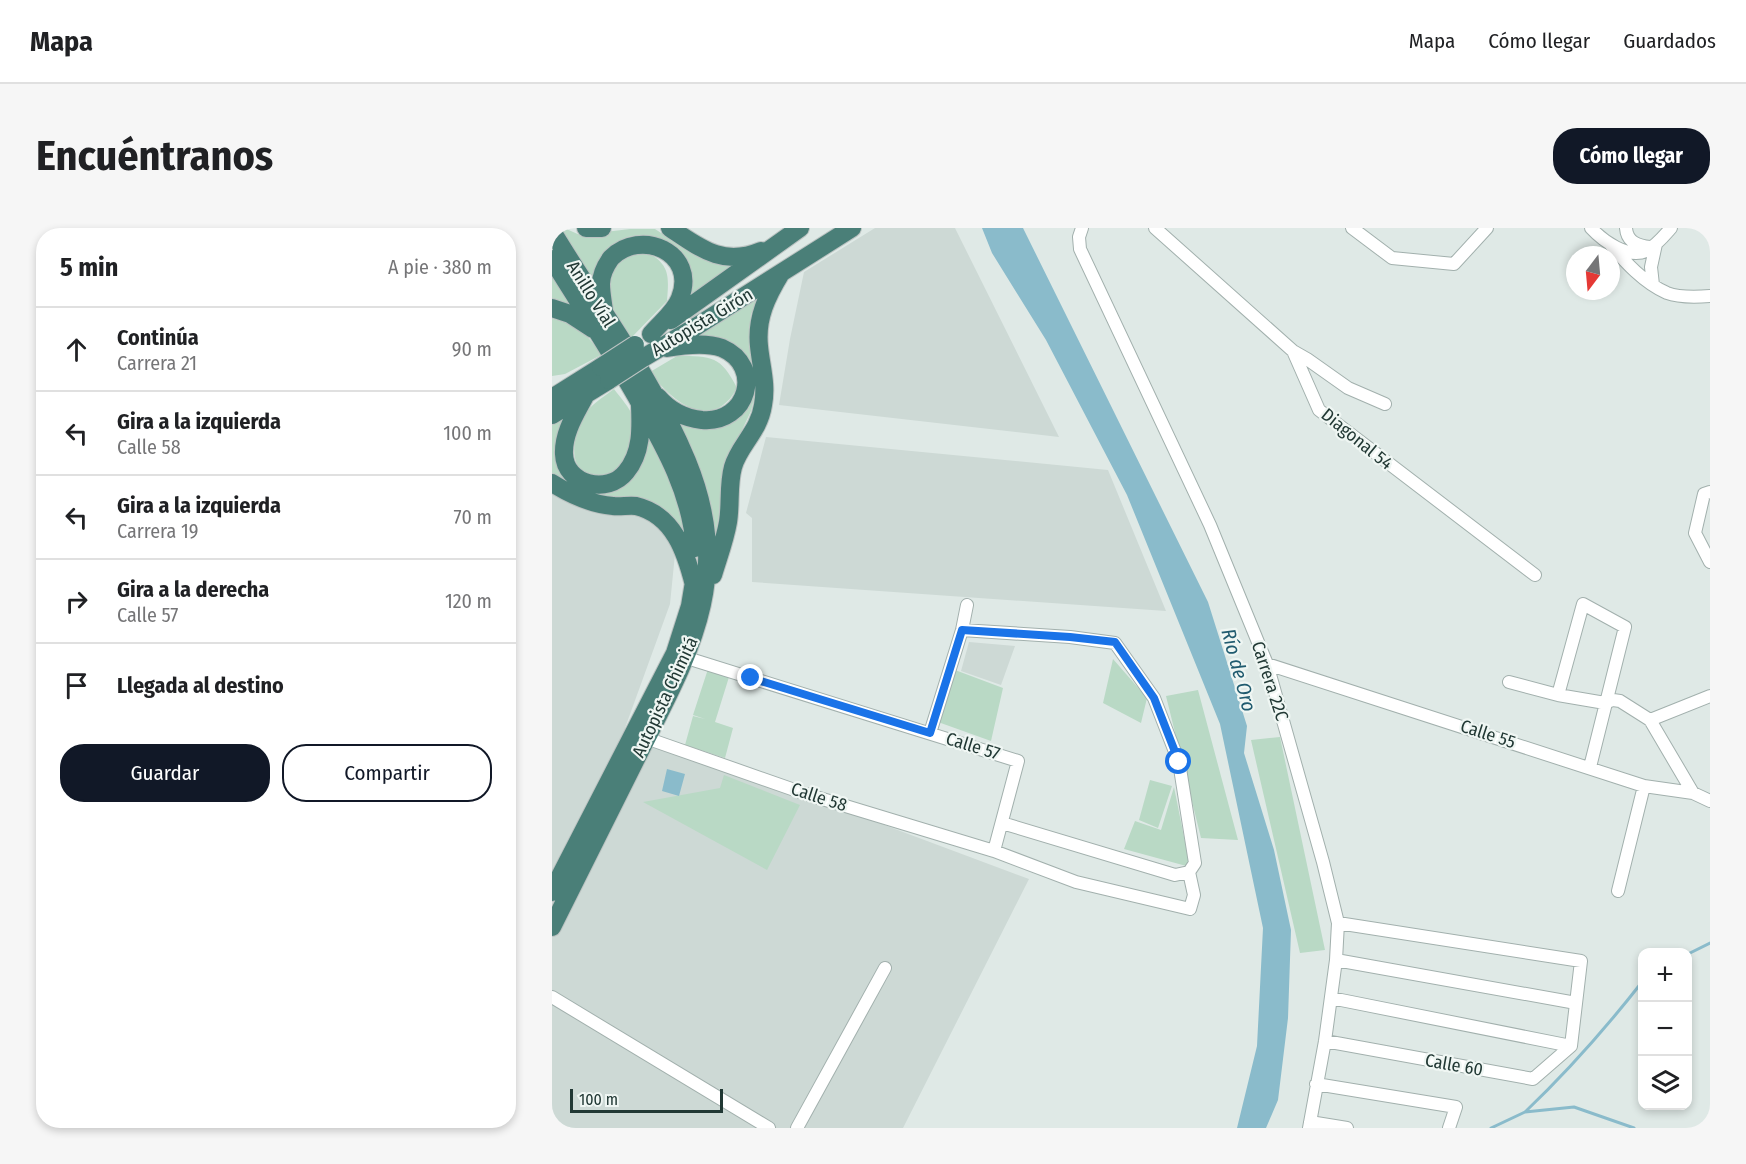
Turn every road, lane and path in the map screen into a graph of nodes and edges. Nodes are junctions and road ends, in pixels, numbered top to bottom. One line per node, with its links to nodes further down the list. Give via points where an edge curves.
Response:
1 (586, 228): 2 (highway)
2 (602, 228)
3 (670, 228): 14 (highway, via 719,256 756,253)
4 (800, 228): 14 (highway, Autopista Girón)
5 (852, 228): 18 (highway, Autopista Girón)
6 (1082, 228): 41 (street, Carrera 22C, via 1080,249 1210,525)
7 (1155, 228): 24 (street, Diagonal 54)
8 (1352, 228): 9 (street, via 1392,258 1454,264)
9 (1487, 228)
10 (1591, 228): 15 (street)
11 (1626, 228): 16 (street, via 1634,243)
12 (1671, 228): 16 (street)
13 (552, 231): 22 (highway, Anillo Víal)
14 (779, 243): 23 (highway, Autopista Girón)
15 (1609, 243): 16 (street, via 1631,252); 19 (street)
16 (1654, 246): 19 (street)
17 (552, 259): 22 (highway, Anillo Víal)
18 (781, 273): 23 (highway, Autopista Girón); 38 (highway, via 761,313 763,408 754,432 733,465 728,522)
19 (1653, 285): 20 (street, via 1668,294)
20 (1710, 296)
21 (552, 308): 22 (highway)
22 (600, 323): 23 (highway, via 601,282 606,265 626,244 653,241 677,258 683,286 680,300); 25 (highway, Anillo Víal)
23 (655, 342): 25 (highway, Autopista Girón); 28 (highway, via 721,348 742,365 746,390 735,411 711,421 680,414)
24 (1293, 351): 30 (street, via 1348,388); 35 (street, Diagonal 54, via 1319,410)
25 (623, 362): 27 (highway, Autopista Girón); 28 (highway, Autopista Chimitá)
26 (552, 386): 27 (highway)
27 (581, 388): 28 (highway, via 564,456 578,479 590,484 604,485 626,473 639,444); 29 (highway, Autopista Girón); 31 (highway, Autopista Girón)
28 (646, 397): 36 (highway, Autopista Chimitá, via 684,492 694,534); 38 (highway, Autopista Chimitá, via 687,460 699,499 708,560)
29 (552, 398)
30 (1385, 404)
31 (552, 415)
32 (552, 483): 36 (highway, via 590,502 635,506 663,521 682,544)
33 (1710, 492): 34 (street, via 1704,494 1695,533)
34 (1710, 562)
35 (1535, 575)
36 (694, 585): 57 (highway, Autopista Chimitá, via 675,653)
37 (967, 605): 39 (street)
38 (704, 606): 40 (highway, Autopista Chimitá)
39 (962, 630): 47 (street); 55 (street, via 1115,642 1154,698 1179,762)
40 (687, 658): 47 (street, Calle 57); 48 (highway, Autopista Chimitá)
41 (1267, 664): 49 (street, Calle 55); 58 (street, Carrera 22C)
42 (1509, 682): 43 (street)
43 (1557, 695): 45 (street); 45 (street, via 1582,604 1625,627)
44 (1710, 696): 46 (street)
45 (1605, 703): 46 (street, via 1620,701); 49 (street)
46 (1650, 720): 51 (street)
47 (930, 733): 53 (street, Calle 57, via 1018,760)
48 (646, 738): 54 (street, Calle 58, via 806,794); 59 (highway, Autopista Chimitá)
49 (1590, 767): 50 (street, Calle 55)
50 (1644, 786): 51 (street, Calle 55); 56 (street)
51 (1693, 793): 52 (street, Calle 55)
52 (1710, 801)
53 (1002, 823): 54 (street); 55 (street, via 1175,875)
54 (994, 851): 55 (street, Calle 58, via 1076,882 1190,909 1194,895)
55 (1192, 868)
56 (1618, 891)
57 (552, 892)
58 (1338, 923): 60 (street, Carrera 22C); 64 (street, via 1581,961)
59 (552, 927)
60 (1336, 960): 63 (street, Carrera 22C); 64 (street)
61 (885, 968): 70 (street)
62 (552, 997): 69 (street)
63 (1330, 998): 65 (street, Carrera 22C); 66 (street)
64 (1576, 1003): 66 (street)
65 (1324, 1041): 66 (street, Calle 60, via 1533,1079); 67 (street, Carrera 22C)
66 (1571, 1046)
67 (1316, 1084): 68 (street, Carrera 22C); 72 (street, via 1456,1107)
68 (1309, 1125): 71 (street)
69 (769, 1128)
70 (797, 1128)
71 (1347, 1128)
72 (1449, 1128)

